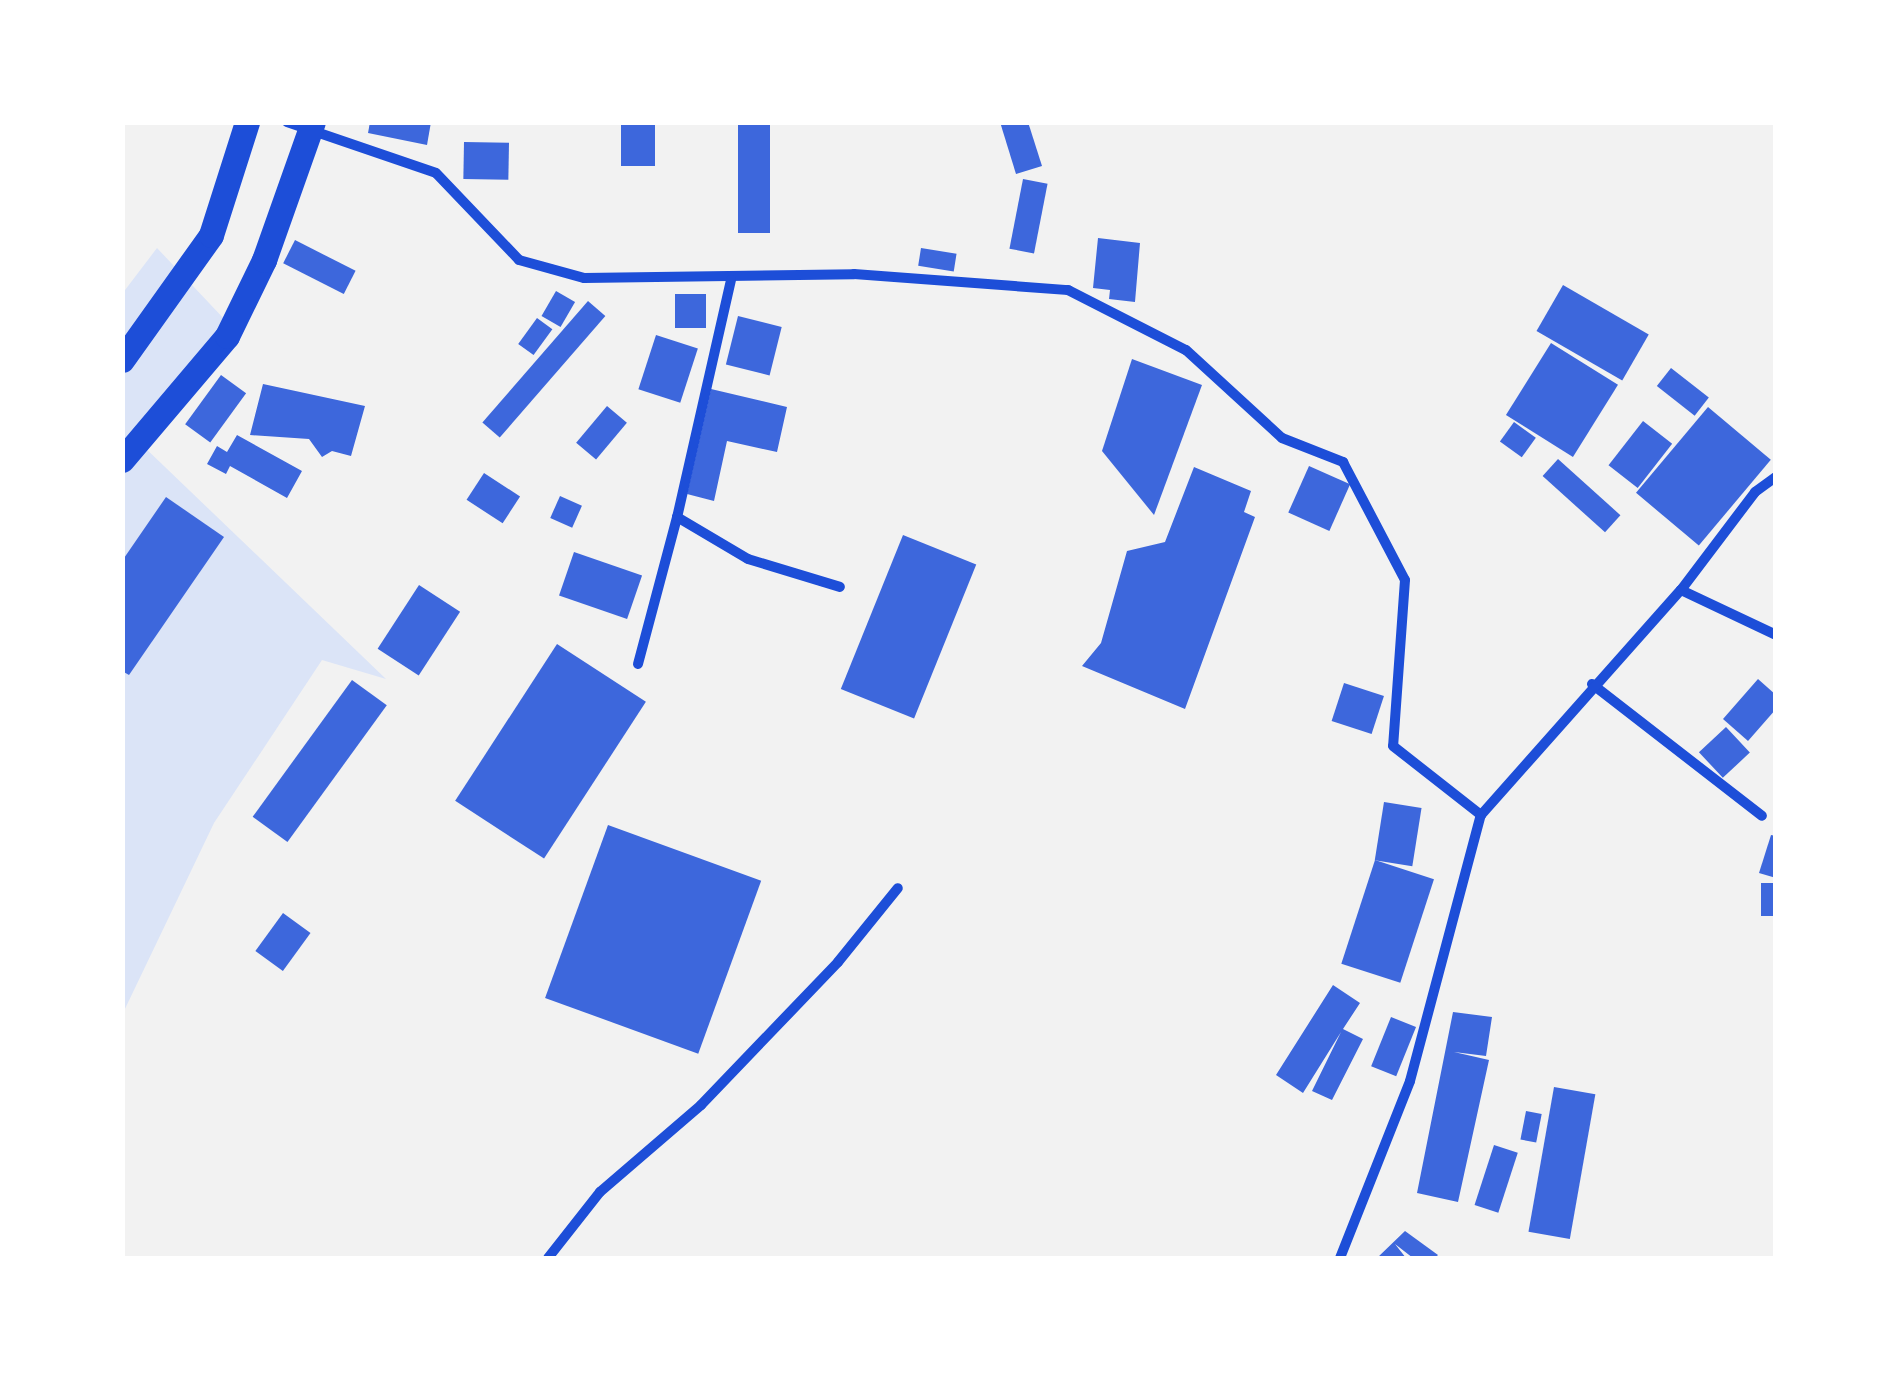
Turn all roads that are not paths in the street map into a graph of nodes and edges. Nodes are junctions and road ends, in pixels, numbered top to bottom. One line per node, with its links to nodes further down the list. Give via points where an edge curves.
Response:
1 (247, 122): 5 (highway, via 211,234)
2 (287, 122): 3 (street)
3 (312, 129): 4 (street, via 436,173 519,260 584,278); 6 (highway, via 264,260 226,336)
4 (731, 280): 8 (street); 14 (street, via 854,274 1068,290 1186,350 1282,438 1343,462 1405,580 1393,746)
5 (122, 360)
6 (122, 460)
7 (1776, 476): 10 (street, via 1755,492)
8 (677, 517): 9 (street, via 748,558); 12 (street)
9 (840, 587)
10 (1680, 590): 11 (street); 13 (street)
11 (1776, 635)
12 (638, 664)
13 (1592, 684): 14 (street); 15 (street)
14 (1481, 816): 18 (street, via 1410,1081)
15 (1762, 816)
16 (898, 888): 17 (street, via 838,962 701,1104 600,1192)
17 (548, 1258)
18 (1340, 1258)

